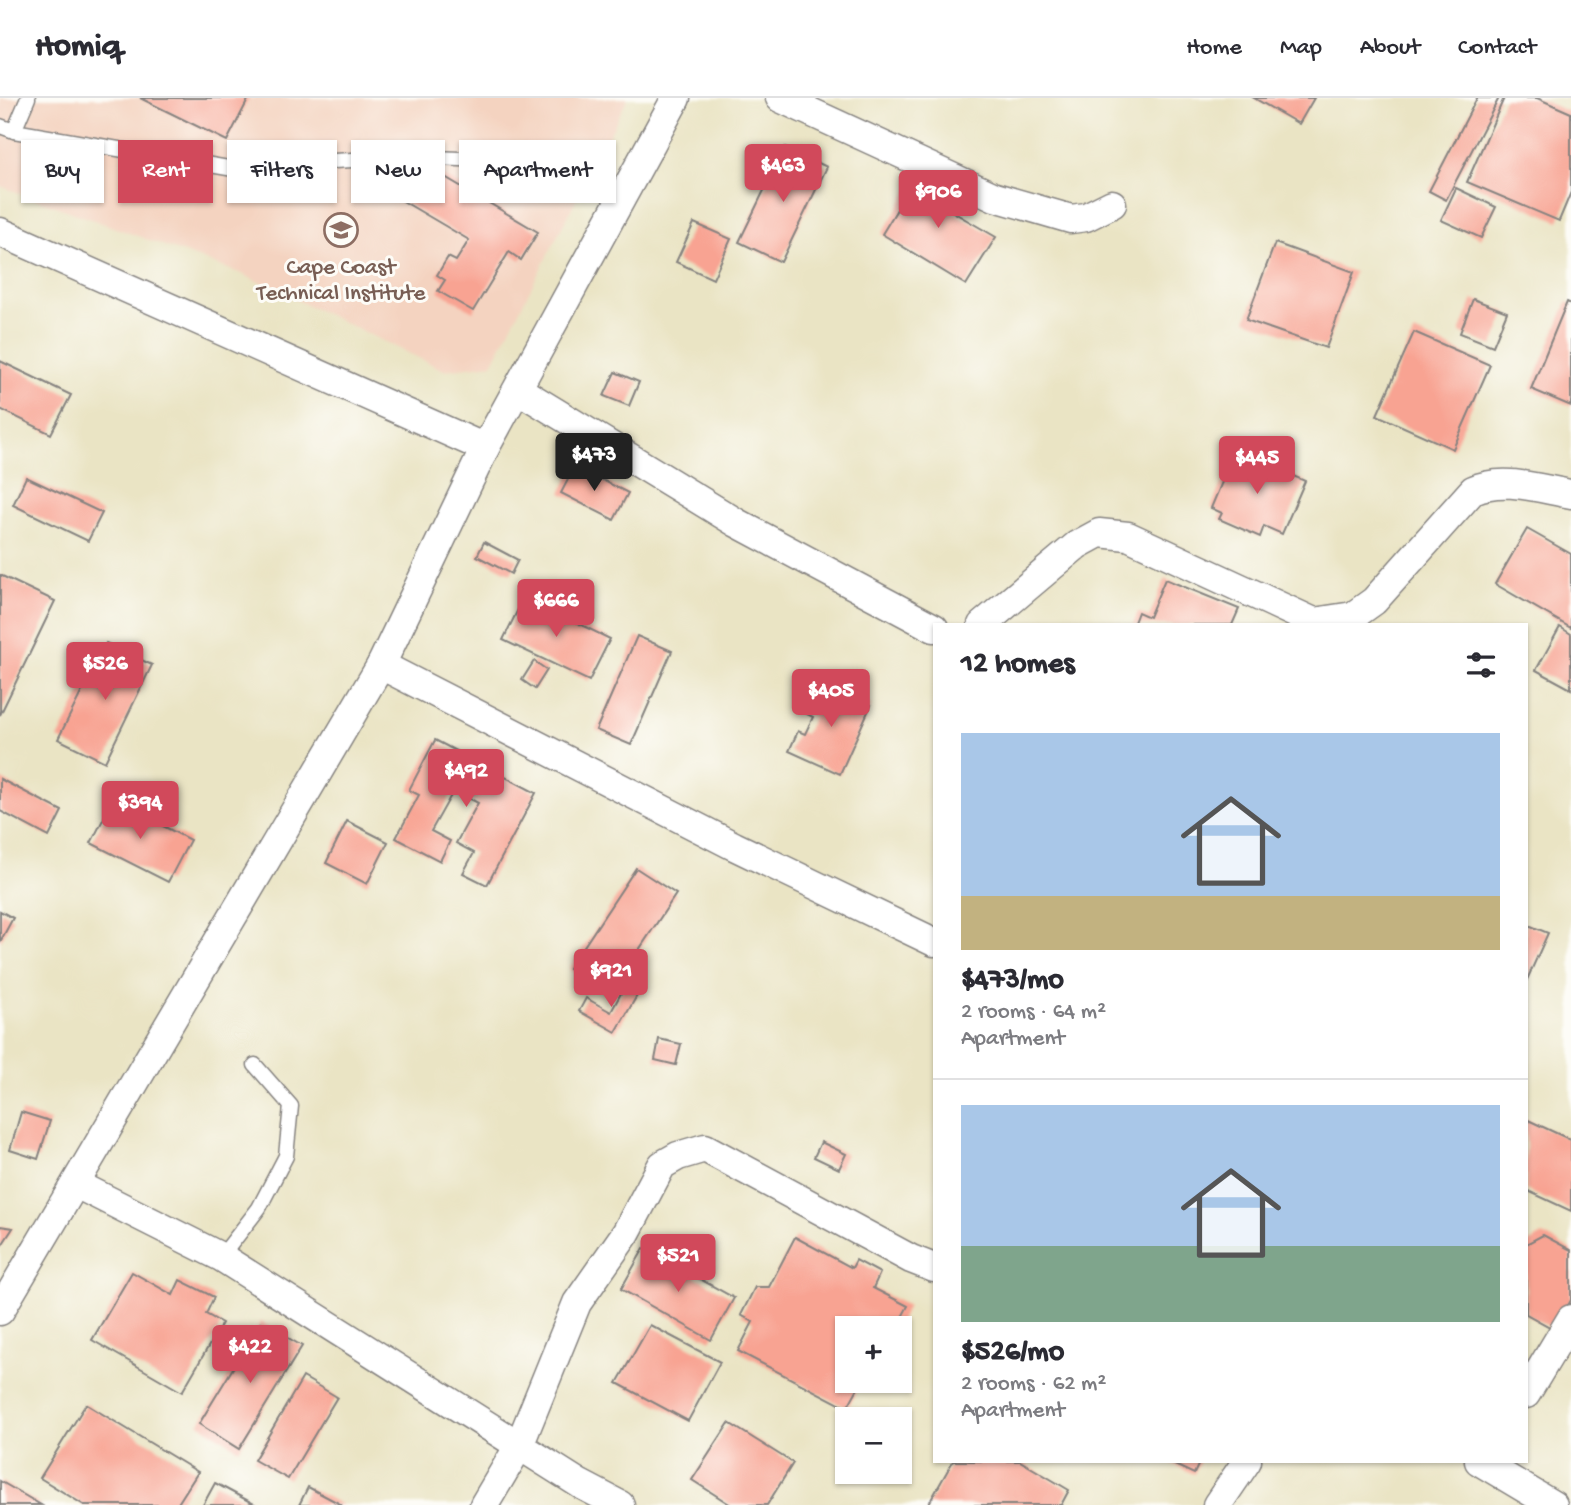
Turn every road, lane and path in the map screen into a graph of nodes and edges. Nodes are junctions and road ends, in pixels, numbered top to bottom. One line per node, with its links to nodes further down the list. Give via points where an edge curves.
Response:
1 (28, 98): 4 (lane)
2 (676, 98): 8 (street)
3 (780, 98): 6 (street, via 995,197 1071,219)
4 (7, 128): 5 (lane, via 257,173 334,161)
5 (459, 160)
6 (1112, 204)
7 (0, 232): 9 (street)
8 (519, 390): 9 (street); 12 (street, via 737,523)
9 (485, 448): 13 (street)
10 (1571, 494): 11 (street, via 1500,483 1486,483 1473,490 1374,601 1353,616 1314,622 1128,536 1099,533 1077,545)
11 (984, 623)
12 (933, 627)
13 (381, 665): 14 (street, via 734,846); 16 (street)
14 (933, 942)
15 (255, 1065): 17 (lane, via 291,1106 286,1156 259,1208)
16 (76, 1184): 17 (street); 19 (street)
17 (221, 1257): 22 (street)
18 (933, 1268): 22 (street, via 705,1148 678,1156 662,1165 626,1233 577,1303)
19 (0, 1311)
20 (1571, 1320): 21 (street)
21 (1528, 1391)
22 (519, 1446): 25 (street); 26 (street)
23 (1246, 1463): 27 (street)
24 (1485, 1463): 28 (street)
25 (484, 1505)
26 (620, 1505)
27 (1217, 1505)
28 (1553, 1505)

